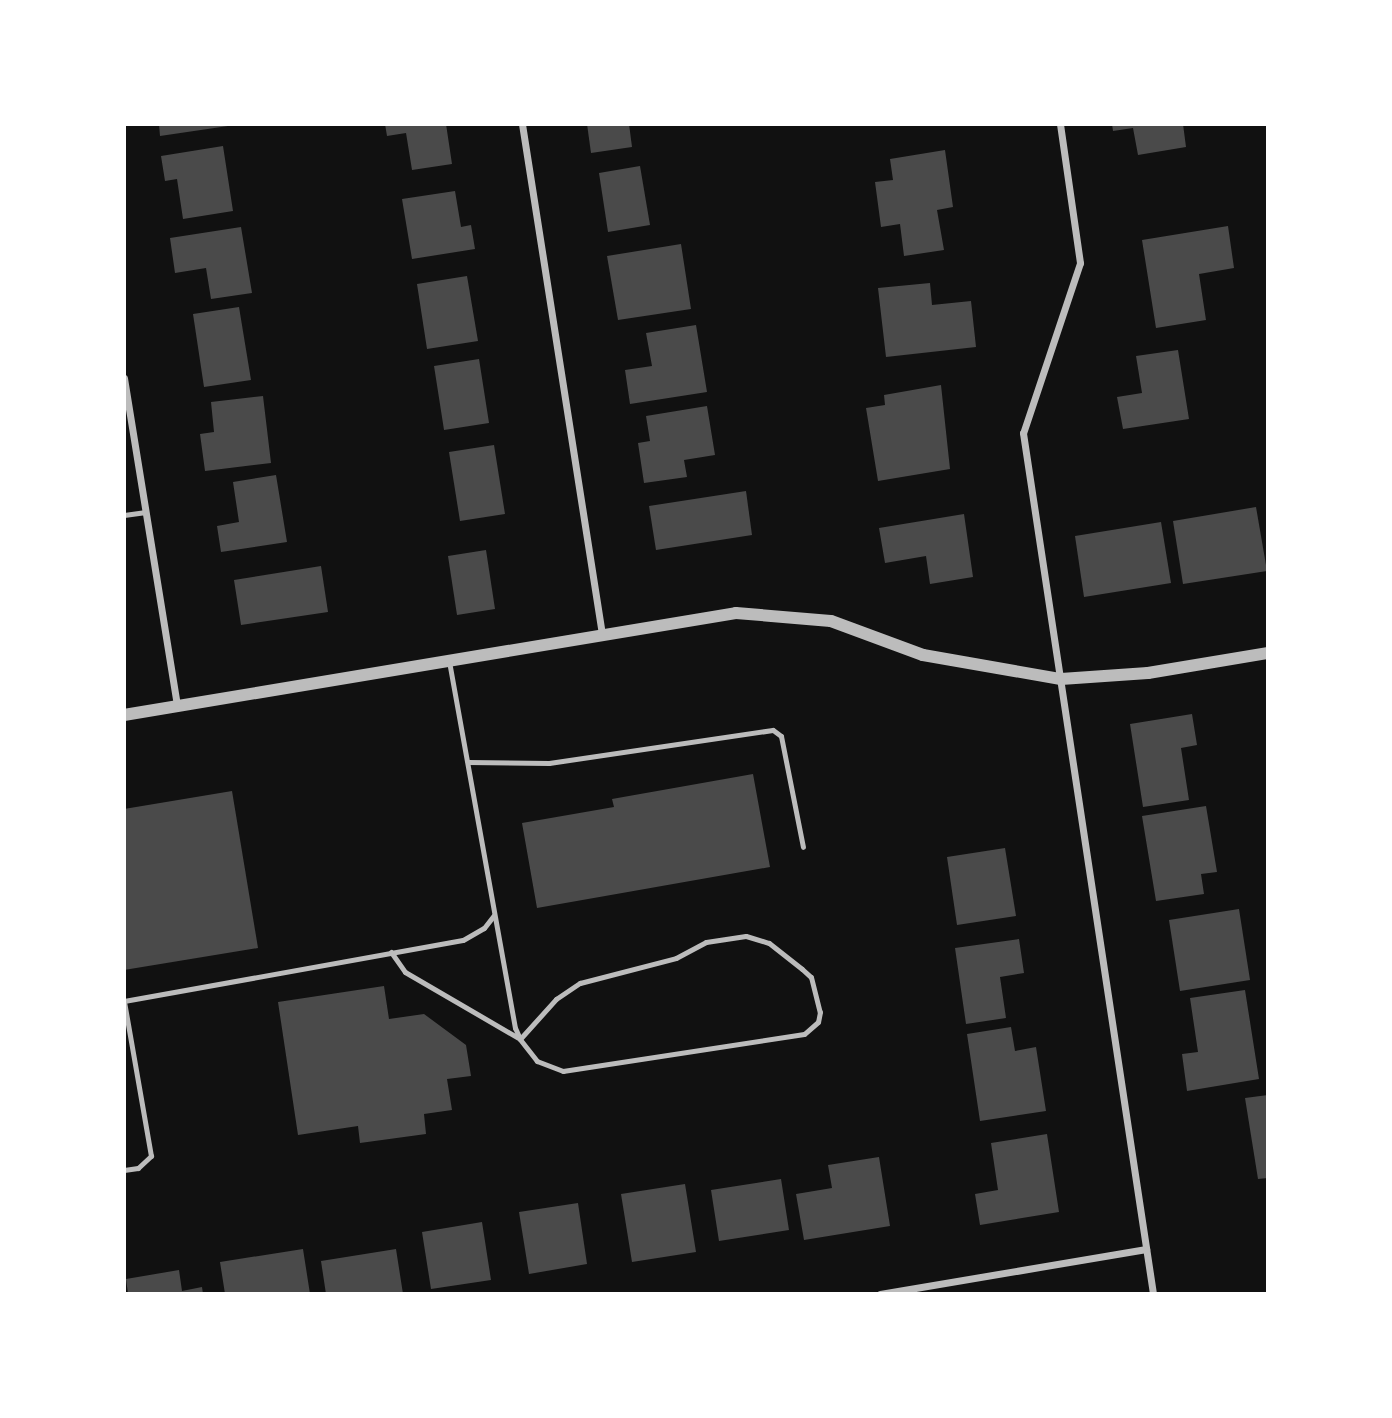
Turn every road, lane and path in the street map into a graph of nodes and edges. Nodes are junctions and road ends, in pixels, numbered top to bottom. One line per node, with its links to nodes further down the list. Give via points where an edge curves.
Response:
1 (522, 124): 6 (street)
2 (1060, 124): 9 (street, via 1080,263 1023,433)
3 (124, 378): 4 (street)
4 (145, 512): 5 (lane); 10 (street)
5 (124, 515)
6 (603, 634): 8 (street); 9 (street, via 736,613 831,621 923,655)
7 (1268, 653): 9 (street, via 1148,673)
8 (449, 661): 10 (street); 12 (lane)
9 (1061, 679): 19 (street)
10 (177, 706): 11 (street)
11 (124, 715)
12 (468, 762): 13 (lane, via 549,764 773,730 781,736); 14 (lane)
13 (803, 847)
14 (494, 915): 15 (lane, via 484,928 463,940); 17 (lane)
15 (391, 953): 16 (lane); 17 (lane, via 405,972)
16 (124, 1001): 18 (lane, via 151,1156 138,1168)
17 (520, 1039): 17 (lane, via 537,1061 563,1072 804,1034 818,1022 820,1012 811,977 769,943 746,936 706,942 676,958 580,984 556,999)
18 (124, 1170)
19 (1146, 1250): 20 (street); 21 (street)
20 (880, 1294)
21 (1153, 1294)

